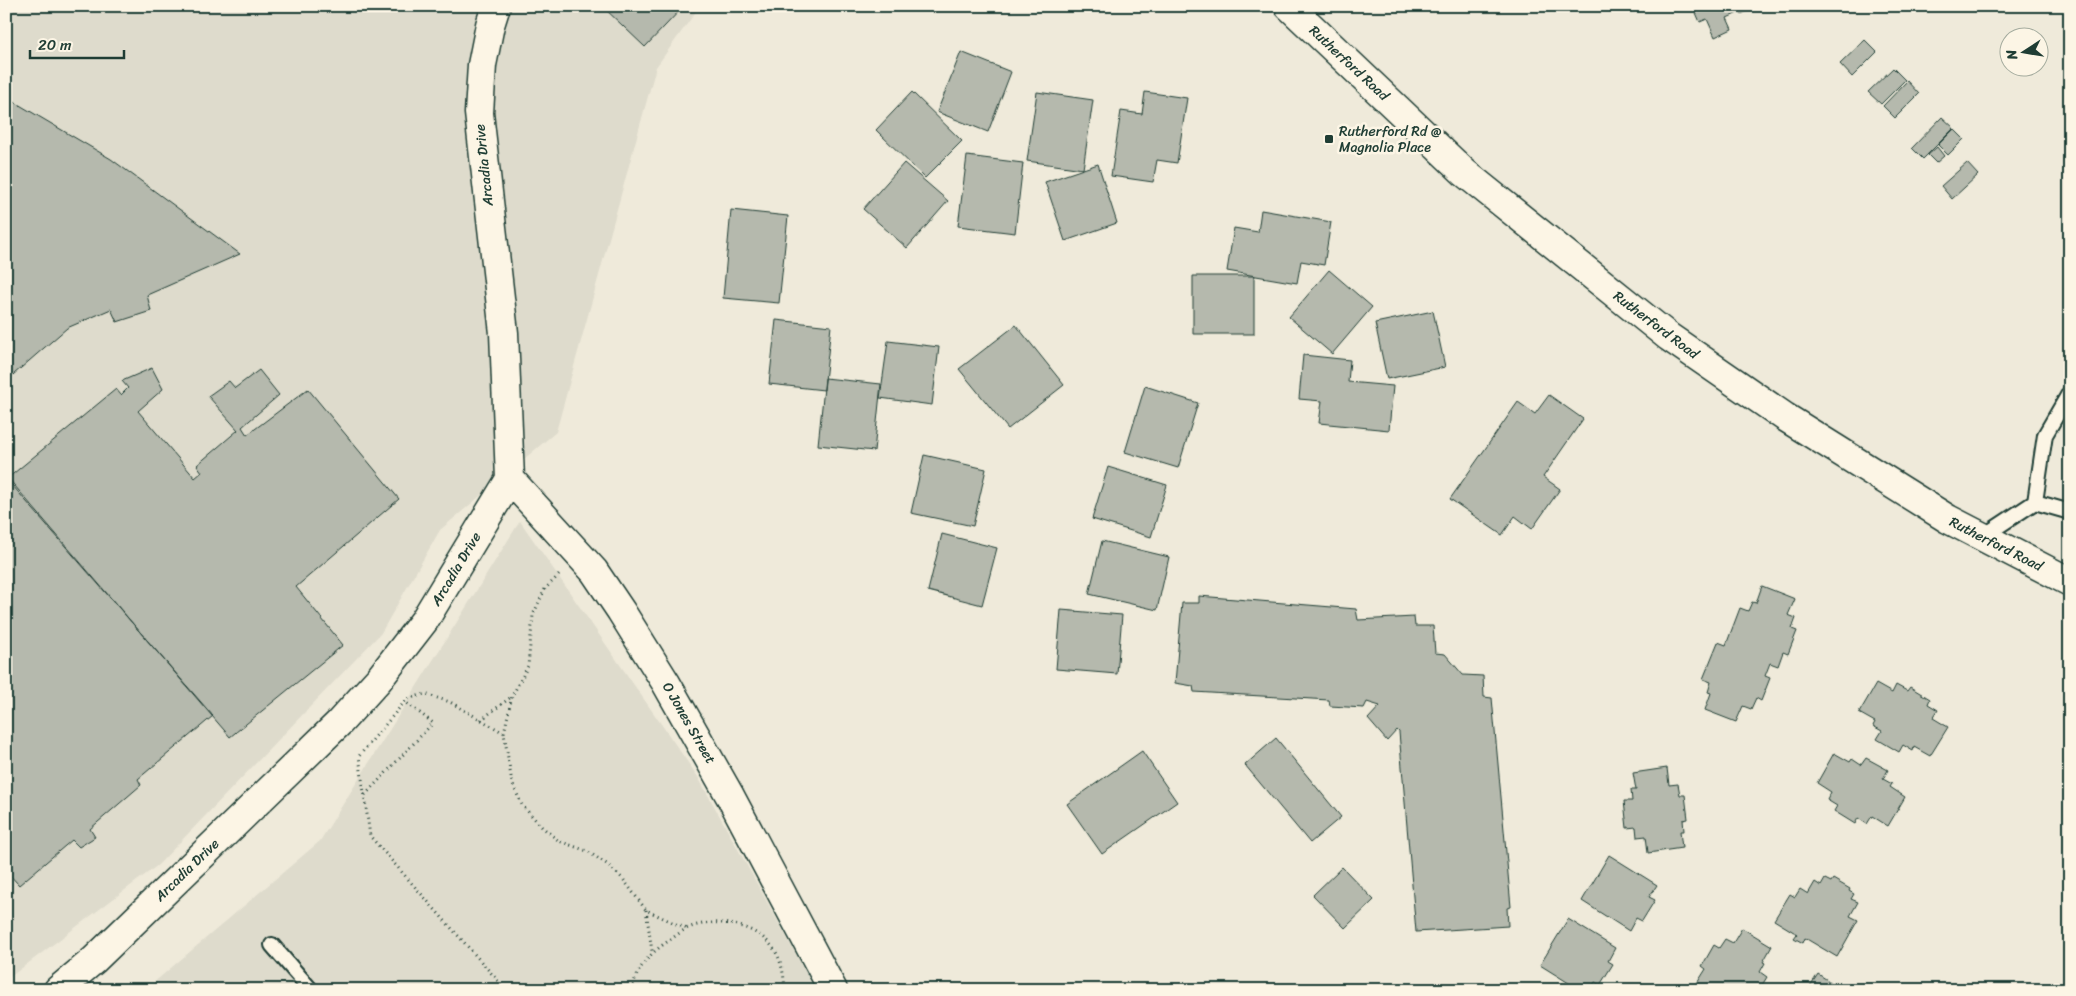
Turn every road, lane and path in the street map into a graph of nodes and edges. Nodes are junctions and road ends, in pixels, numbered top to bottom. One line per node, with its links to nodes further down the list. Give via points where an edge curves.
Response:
1 (1289, 6): 7 (street, Rutherford Road, via 1465,173 1669,337 1785,417)
2 (489, 8): 4 (street, Arcadia Drive, via 479,113 504,333)
3 (2070, 392): 5 (lane, via 2045,435)
4 (510, 479): 8 (street, O Jones Street); 19 (street, Arcadia Drive, via 424,621 379,679 339,723)
5 (2035, 502): 6 (lane); 7 (lane)
6 (2070, 512)
7 (1982, 537): 9 (street, Rutherford Road)
8 (581, 557): 10 (path, via 545,590 533,615 528,666); 24 (street, O Jones Street, via 621,611 666,683 730,796)
9 (2070, 582)
10 (512, 696): 12 (path); 13 (path)
11 (405, 702): 12 (path, via 425,694 450,702); 14 (path, via 359,756); 14 (path, via 432,723)
12 (481, 720): 13 (path)
13 (504, 733): 15 (path, via 512,783 522,805 559,841 587,851 608,865 623,878)
14 (364, 796): 21 (path, via 370,836)
15 (646, 910): 16 (path); 18 (path)
16 (687, 929): 18 (path); 23 (path, via 708,923 730,924 752,931 770,944 784,971)
17 (272, 945): 20 (lane)
18 (652, 952): 22 (path, via 634,980)
19 (61, 989)
20 (311, 990)
21 (506, 990)
22 (632, 990)
23 (785, 990)
24 (832, 990)

